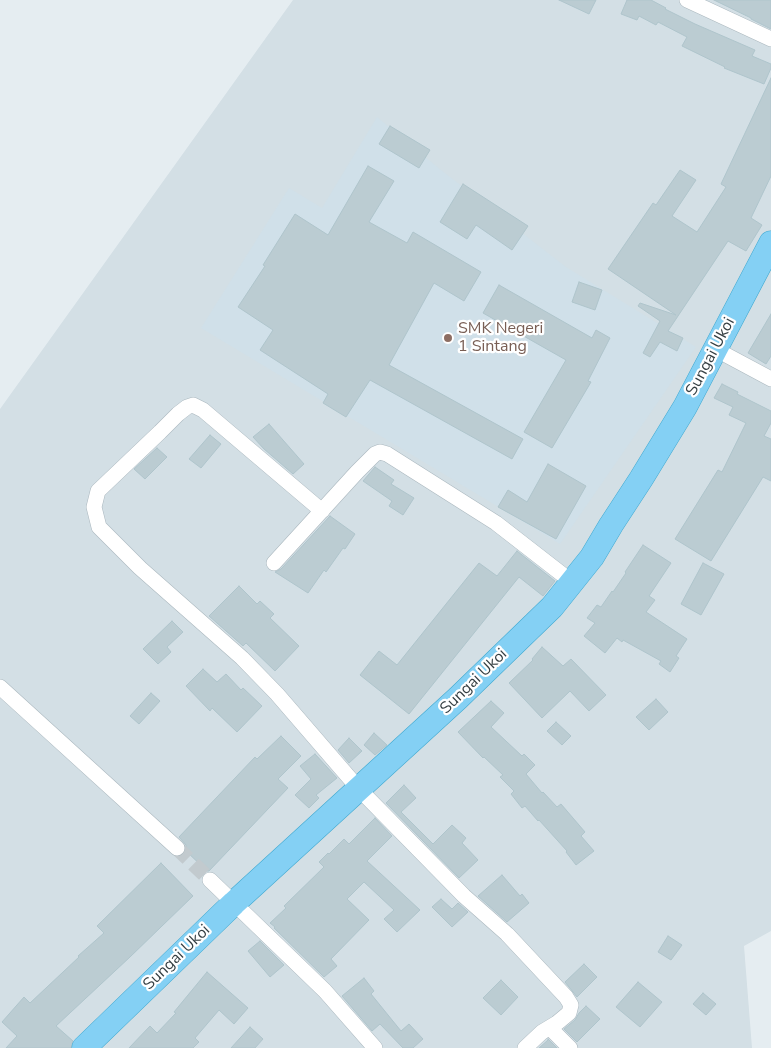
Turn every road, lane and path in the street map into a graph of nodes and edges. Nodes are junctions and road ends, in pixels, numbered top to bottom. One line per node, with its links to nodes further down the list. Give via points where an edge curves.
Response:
1 (688, 0): 2 (street)
2 (771, 40)
3 (771, 243): 4 (highway, Sungai Ukoi)
4 (715, 349): 5 (street); 8 (highway, Sungai Ukoi, via 642,479)
5 (771, 379)
6 (322, 510): 7 (street); 8 (street, via 375,454 387,454 496,523); 10 (street, via 194,405 178,414 98,491 94,507 99,527 140,568 242,658)
7 (274, 562)
8 (572, 582): 10 (highway, Sungai Ukoi, via 552,607)
9 (0, 687): 11 (street)
10 (359, 789): 13 (highway, Sungai Ukoi); 14 (street, via 464,896 507,934 566,997 569,1012)
11 (177, 848)
12 (210, 880): 13 (street)
13 (234, 903): 15 (highway, Sungai Ukoi); 16 (street, via 325,990)
14 (550, 1028): 17 (street); 18 (street)
15 (84, 1048)
16 (375, 1048)
17 (525, 1048)
18 (570, 1048)

